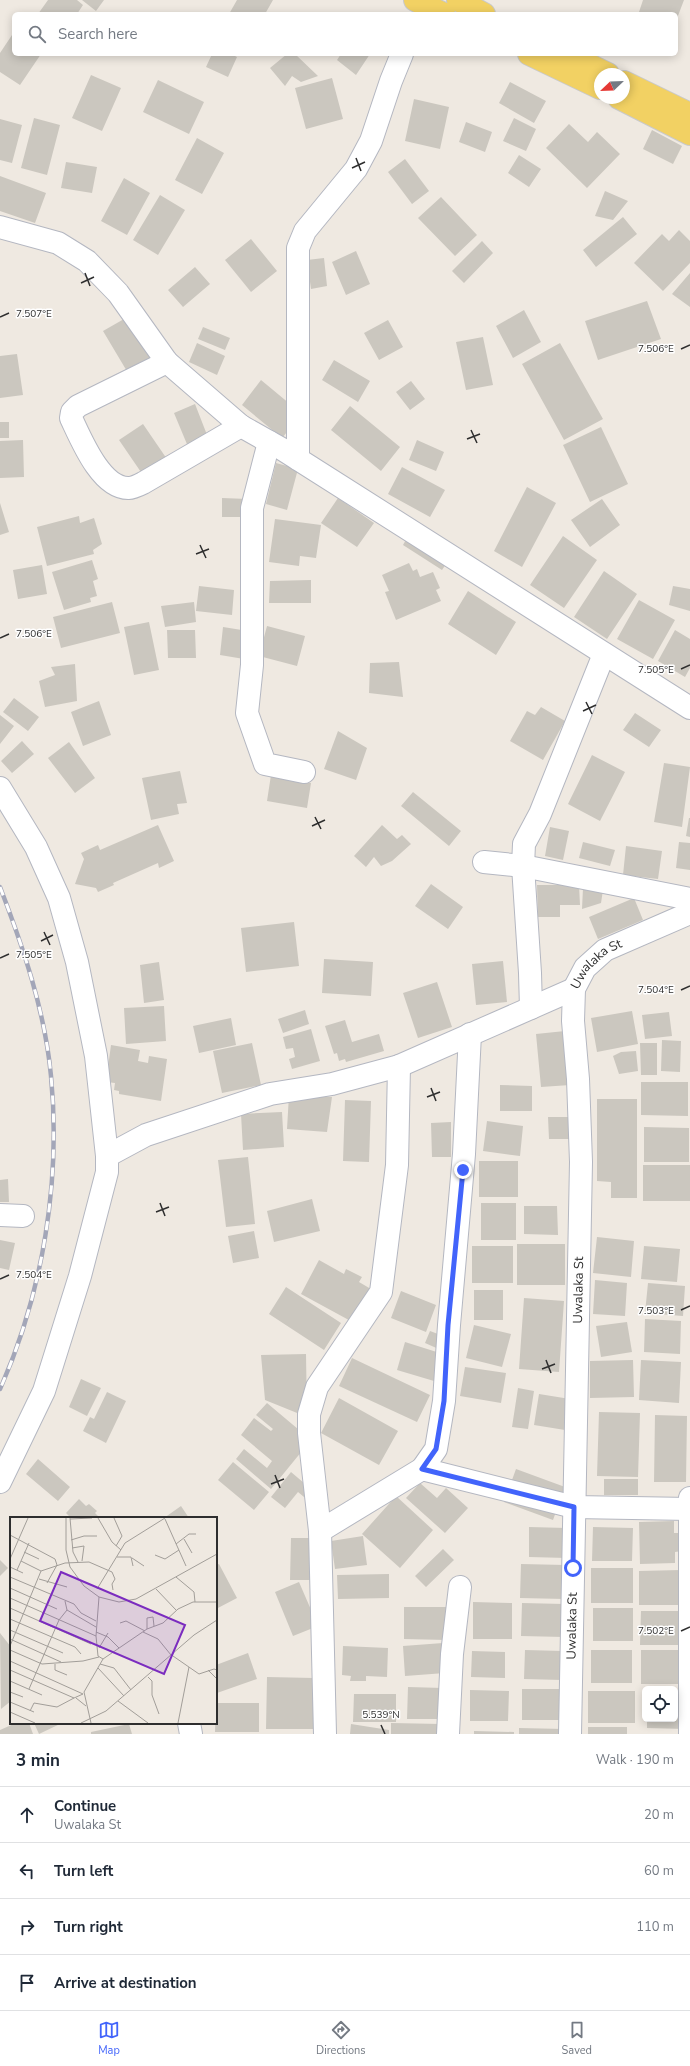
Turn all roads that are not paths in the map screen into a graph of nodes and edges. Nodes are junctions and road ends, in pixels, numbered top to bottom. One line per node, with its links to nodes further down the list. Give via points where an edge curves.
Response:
1 (458, 0): 4 (main road)
2 (420, 6): 3 (main road)
3 (438, 12)
4 (479, 12)
5 (401, 56): 18 (street, via 371,140 356,169 305,231 298,248)
6 (533, 56): 9 (main road)
7 (571, 56): 8 (main road)
8 (596, 68)
9 (594, 85)
10 (630, 85): 12 (main road)
11 (630, 104): 13 (main road)
12 (690, 114)
13 (690, 134)
14 (0, 227): 15 (street, via 58,244 87,261 118,293)
15 (167, 362): 16 (street); 16 (street, via 78,406 72,412 71,418 90,457 112,484 130,488 143,483)
16 (241, 426): 17 (street)
17 (269, 442): 18 (street); 21 (street, via 252,508 252,658 247,713 265,764)
18 (298, 459): 19 (street)
19 (604, 654): 20 (street); 24 (street, via 540,814 524,844)
20 (690, 708)
21 (304, 772)
22 (0, 788): 31 (street, via 36,847 59,898 77,962 96,1056)
23 (484, 862): 24 (street)
24 (523, 866): 25 (street); 28 (street)
25 (690, 899)
26 (690, 913): 27 (street, Uwalaka St, via 605,950 585,968)
27 (574, 989): 28 (street); 37 (street, Uwalaka St, via 573,1021 581,1162)
28 (531, 1008): 29 (street)
29 (470, 1034): 30 (street); 34 (street, via 464,1154 448,1325 444,1401 436,1449)
30 (399, 1066): 31 (street, via 332,1084 270,1094 146,1135); 39 (street, via 397,1165 381,1292 317,1387 309,1414)
31 (107, 1156): 35 (street, via 107,1172 80,1276 44,1391)
32 (0, 1215): 33 (street)
33 (23, 1216)
34 (422, 1469): 37 (street); 39 (street)
35 (0, 1482)
36 (690, 1498): 38 (street)
37 (574, 1507): 38 (street); 45 (street, Uwalaka St)
38 (690, 1509): 46 (street)
39 (320, 1531): 43 (street)
40 (460, 1587): 44 (street, via 452,1654)
41 (189, 1724): 42 (street)
42 (190, 1734)
43 (325, 1734)
44 (448, 1734)
45 (570, 1734)
46 (690, 1734)

